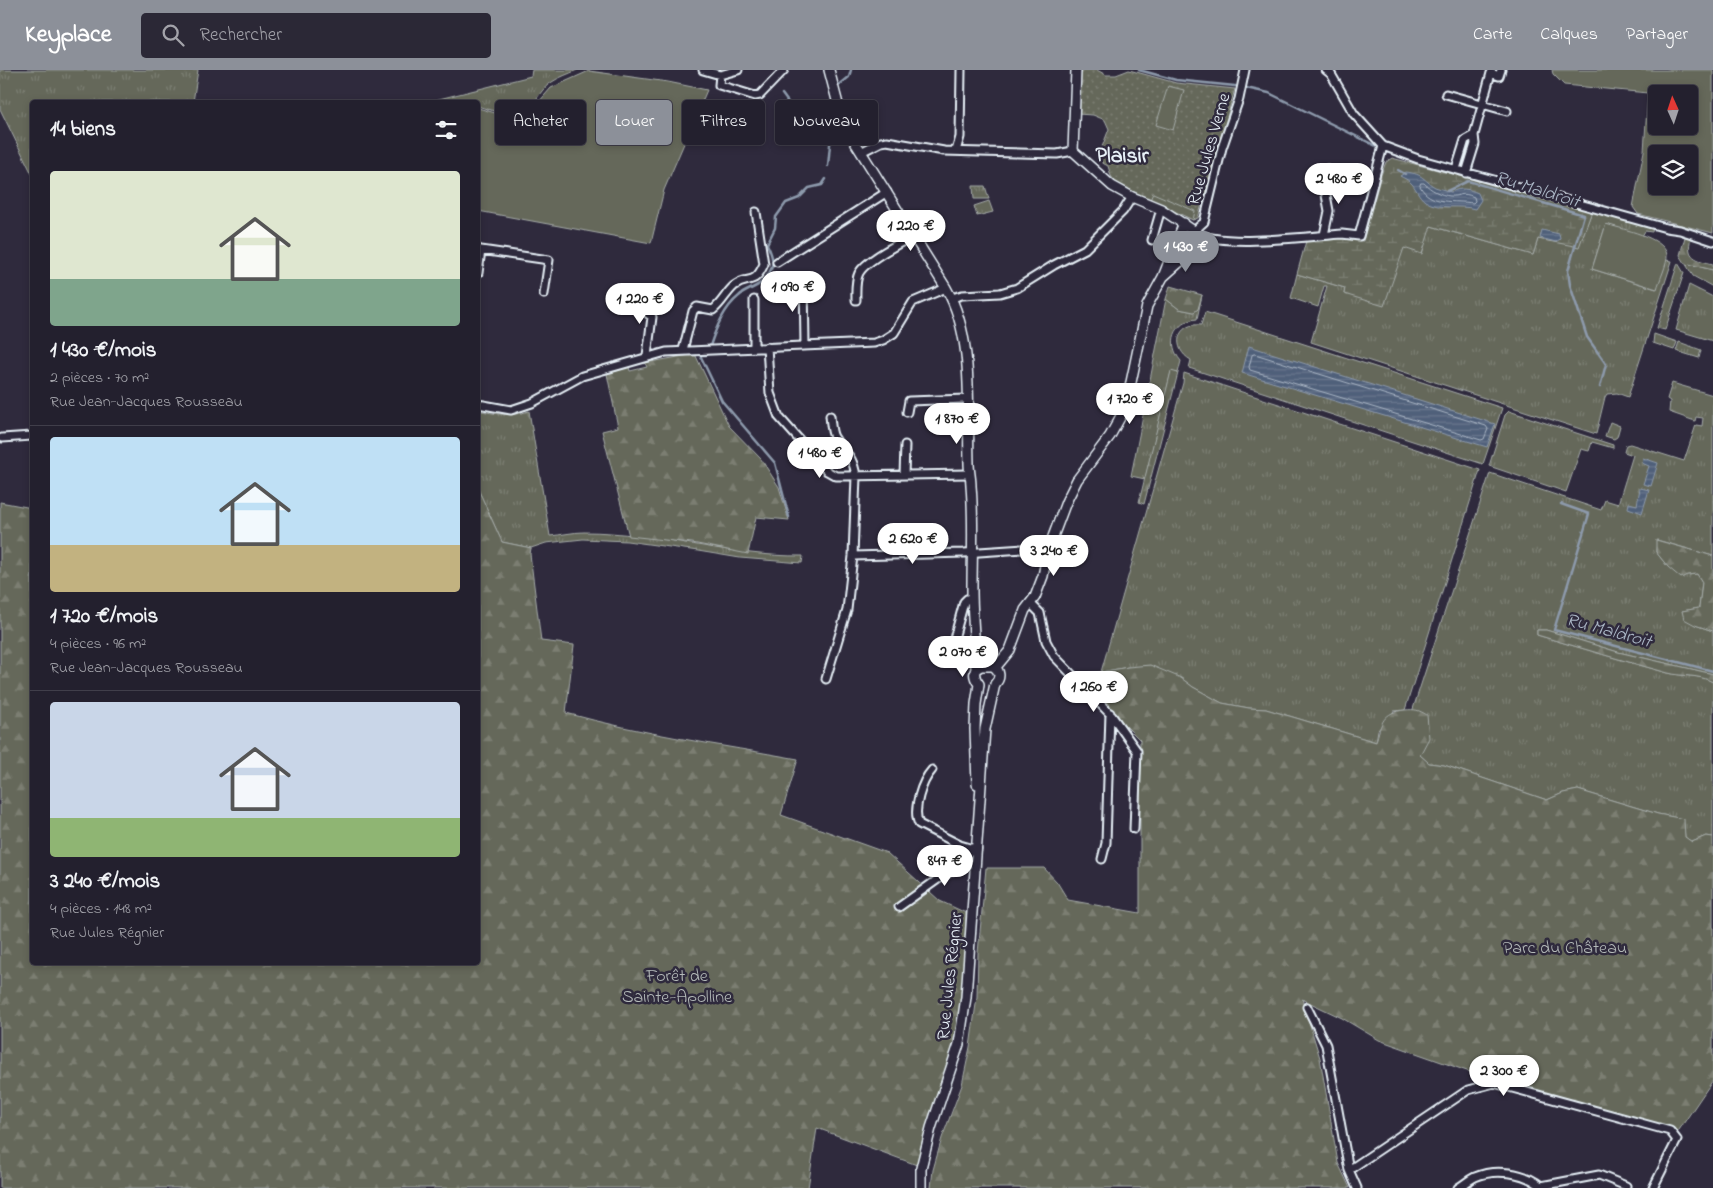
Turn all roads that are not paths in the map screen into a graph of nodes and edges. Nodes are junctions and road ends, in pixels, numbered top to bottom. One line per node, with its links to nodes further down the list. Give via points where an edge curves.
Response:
1 (702, 70): 10 (street)
2 (738, 70): 10 (street)
3 (784, 70): 10 (street, via 760,95 755,96 719,85)
4 (829, 70): 17 (street, via 840,114)
5 (962, 70): 18 (street, via 960,137)
6 (1076, 70): 16 (street)
7 (1245, 70): 27 (street, Rue Jules Verne, via 1204,222)
8 (1326, 70): 15 (street, via 1354,114)
9 (1501, 70): 12 (street, via 1499,76 1490,73)
10 (720, 75)
11 (1446, 94): 12 (street)
12 (1483, 104): 13 (street); 14 (street)
13 (1507, 111)
14 (1474, 135): 20 (street, via 1465,140); 21 (street, via 1475,144)
15 (1383, 146): 20 (street); 29 (street, via 1359,236)
16 (1073, 151): 18 (street, via 1057,154); 23 (street, via 1112,186)
17 (861, 152): 18 (street, via 887,141); 22 (street)
18 (956, 152)
19 (1328, 169): 29 (street, via 1324,184 1329,211)
20 (1456, 169): 21 (street)
21 (1466, 172): 31 (street)
22 (887, 192): 28 (street); 33 (street)
23 (1132, 196): 24 (street); 39 (street, via 1123,211 1085,249 1017,288)
24 (1160, 209): 26 (street); 30 (street)
25 (756, 212): 45 (street, via 764,264 761,270 756,279 736,285 713,310 697,307 693,311)
26 (1184, 223): 27 (street); 34 (street)
27 (1194, 232): 29 (street, via 1208,239 1236,241); 34 (street, via 1182,260)
28 (914, 235): 36 (street); 41 (street, via 866,264 859,273)
29 (1324, 235)
30 (1152, 240)
31 (1713, 241)
32 (480, 249): 37 (street, via 549,260)
33 (777, 262)
34 (1163, 278): 57 (street, via 1147,306 1122,414 1077,480)
35 (804, 281): 42 (street)
36 (946, 288): 39 (street); 42 (street, via 913,302 894,333 883,340)
37 (544, 294)
38 (633, 297): 46 (street, via 635,303 652,317)
39 (952, 298): 47 (street, via 965,352)
40 (754, 300): 44 (street)
41 (856, 300)
42 (805, 346): 43 (street)
43 (767, 347): 44 (street); 56 (street, via 770,394 779,417 827,471 836,476)
44 (754, 348): 45 (street)
45 (683, 350): 46 (street)
46 (647, 356): 48 (street, via 582,376 532,404 511,410)
47 (967, 399): 49 (street, via 909,401); 54 (street)
48 (480, 404)
49 (907, 412)
50 (830, 416): 56 (street, via 833,436 851,456)
51 (30, 436): 52 (street)
52 (2, 438)
53 (905, 445): 55 (street)
54 (969, 474): 55 (street); 58 (street)
55 (904, 475): 56 (street)
56 (856, 476): 59 (street)
57 (1048, 550): 58 (street); 61 (street, via 1035,597)
58 (972, 552): 59 (street); 60 (street)
59 (853, 556): 66 (street, via 847,610)
60 (972, 598): 62 (street, via 964,602 952,646); 63 (street)
61 (1030, 604): 64 (street, via 1010,650); 69 (street, via 1040,613 1046,641 1054,656)
62 (946, 652)
63 (975, 654): 64 (street); 65 (street)
64 (991, 666): 65 (street, via 978,666); 68 (street, via 999,674)
65 (976, 669): 67 (street)
66 (826, 680)
67 (978, 684): 68 (street); 71 (street, Rue Jules Régnier, via 975,729)
68 (995, 684): 71 (street, Rue Jules Régnier, via 985,729)
69 (1110, 714): 72 (street, via 1137,751); 74 (street, via 1106,843)
70 (932, 770): 73 (street, via 925,778 916,819 919,824)
71 (979, 822): 73 (street, Rue Jules Régnier)
72 (1134, 829)
73 (974, 849): 75 (street, via 958,867); 80 (street, Rue Jules Régnier, via 962,1027 921,1168)
74 (1102, 859)
75 (899, 907)
76 (1307, 1007): 77 (street, via 1326,1045)
77 (1349, 1170): 81 (street); 83 (street, via 1468,1090 1494,1083 1670,1131 1677,1140)
78 (1626, 1186): 79 (street, via 1599,1176)
79 (1541, 1187): 82 (street, via 1532,1179 1498,1172 1486,1173)
80 (922, 1188)
81 (1357, 1188)
82 (1458, 1188)
83 (1653, 1188)

